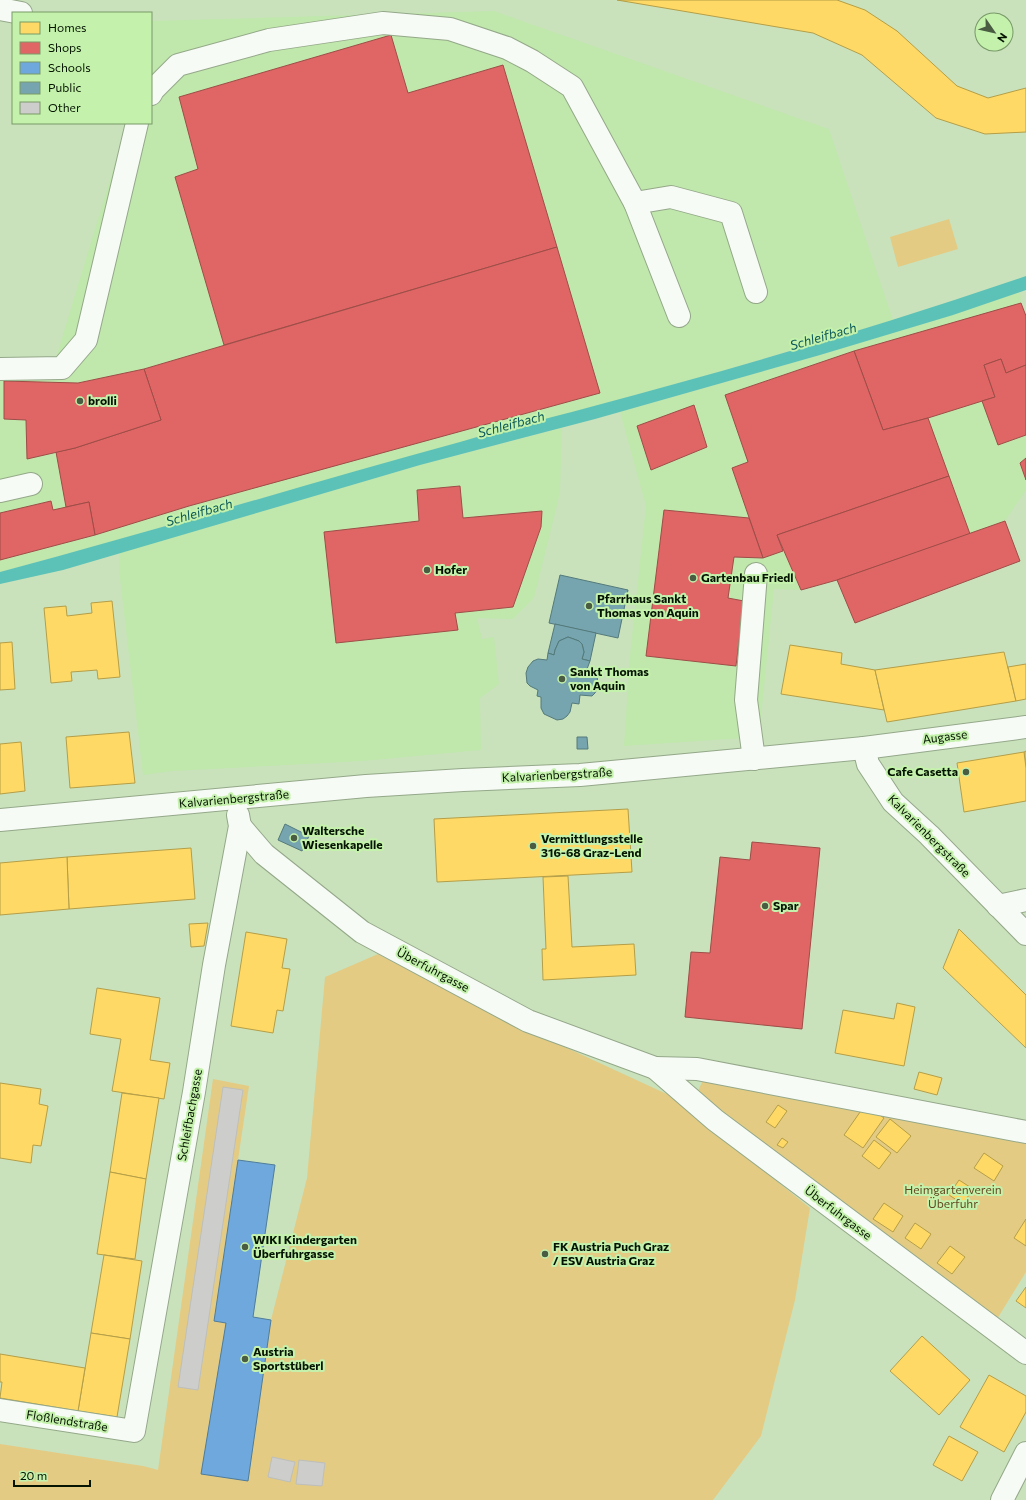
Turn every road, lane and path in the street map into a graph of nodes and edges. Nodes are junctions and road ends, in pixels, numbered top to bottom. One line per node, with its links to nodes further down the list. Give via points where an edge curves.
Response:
1 (0, 9): 2 (street)
2 (16, 12)
3 (152, 92): 5 (street, via 178,65 269,40 383,23 450,29 507,48 572,87)
4 (137, 124): 8 (street, via 86,340 62,368)
5 (635, 204): 6 (street, via 671,197 731,214); 7 (street)
6 (756, 292)
7 (680, 316)
8 (0, 369)
9 (31, 484): 10 (street)
10 (0, 491)
11 (756, 574): 14 (street, via 746,700)
12 (1026, 727): 13 (street, Augasse)
13 (864, 748): 14 (street, Kalvarienbergstraße); 19 (street, Kalvarienbergstraße, via 868,764 893,802)
14 (754, 759): 15 (street, Kalvarienbergstraße, via 580,775 366,786)
15 (235, 799): 16 (street, Kalvarienbergstraße); 17 (street, Schleifbachgasse)
16 (0, 820)
17 (240, 826): 21 (street, Überfuhrgasse, via 264,854 362,932 528,1021); 25 (street, Schleifbachgasse)
18 (1026, 900): 19 (street)
19 (998, 906): 20 (street, Kalvarienbergstraße)
20 (1026, 934)
21 (655, 1068): 22 (street, Überfuhrgasse, via 697,1069); 23 (street, Überfuhrgasse, via 714,1120)
22 (1026, 1132)
23 (1026, 1353)
24 (0, 1410): 25 (street, Floßlendstraße)
25 (134, 1431)
26 (1026, 1453): 27 (street)
27 (1002, 1500)

